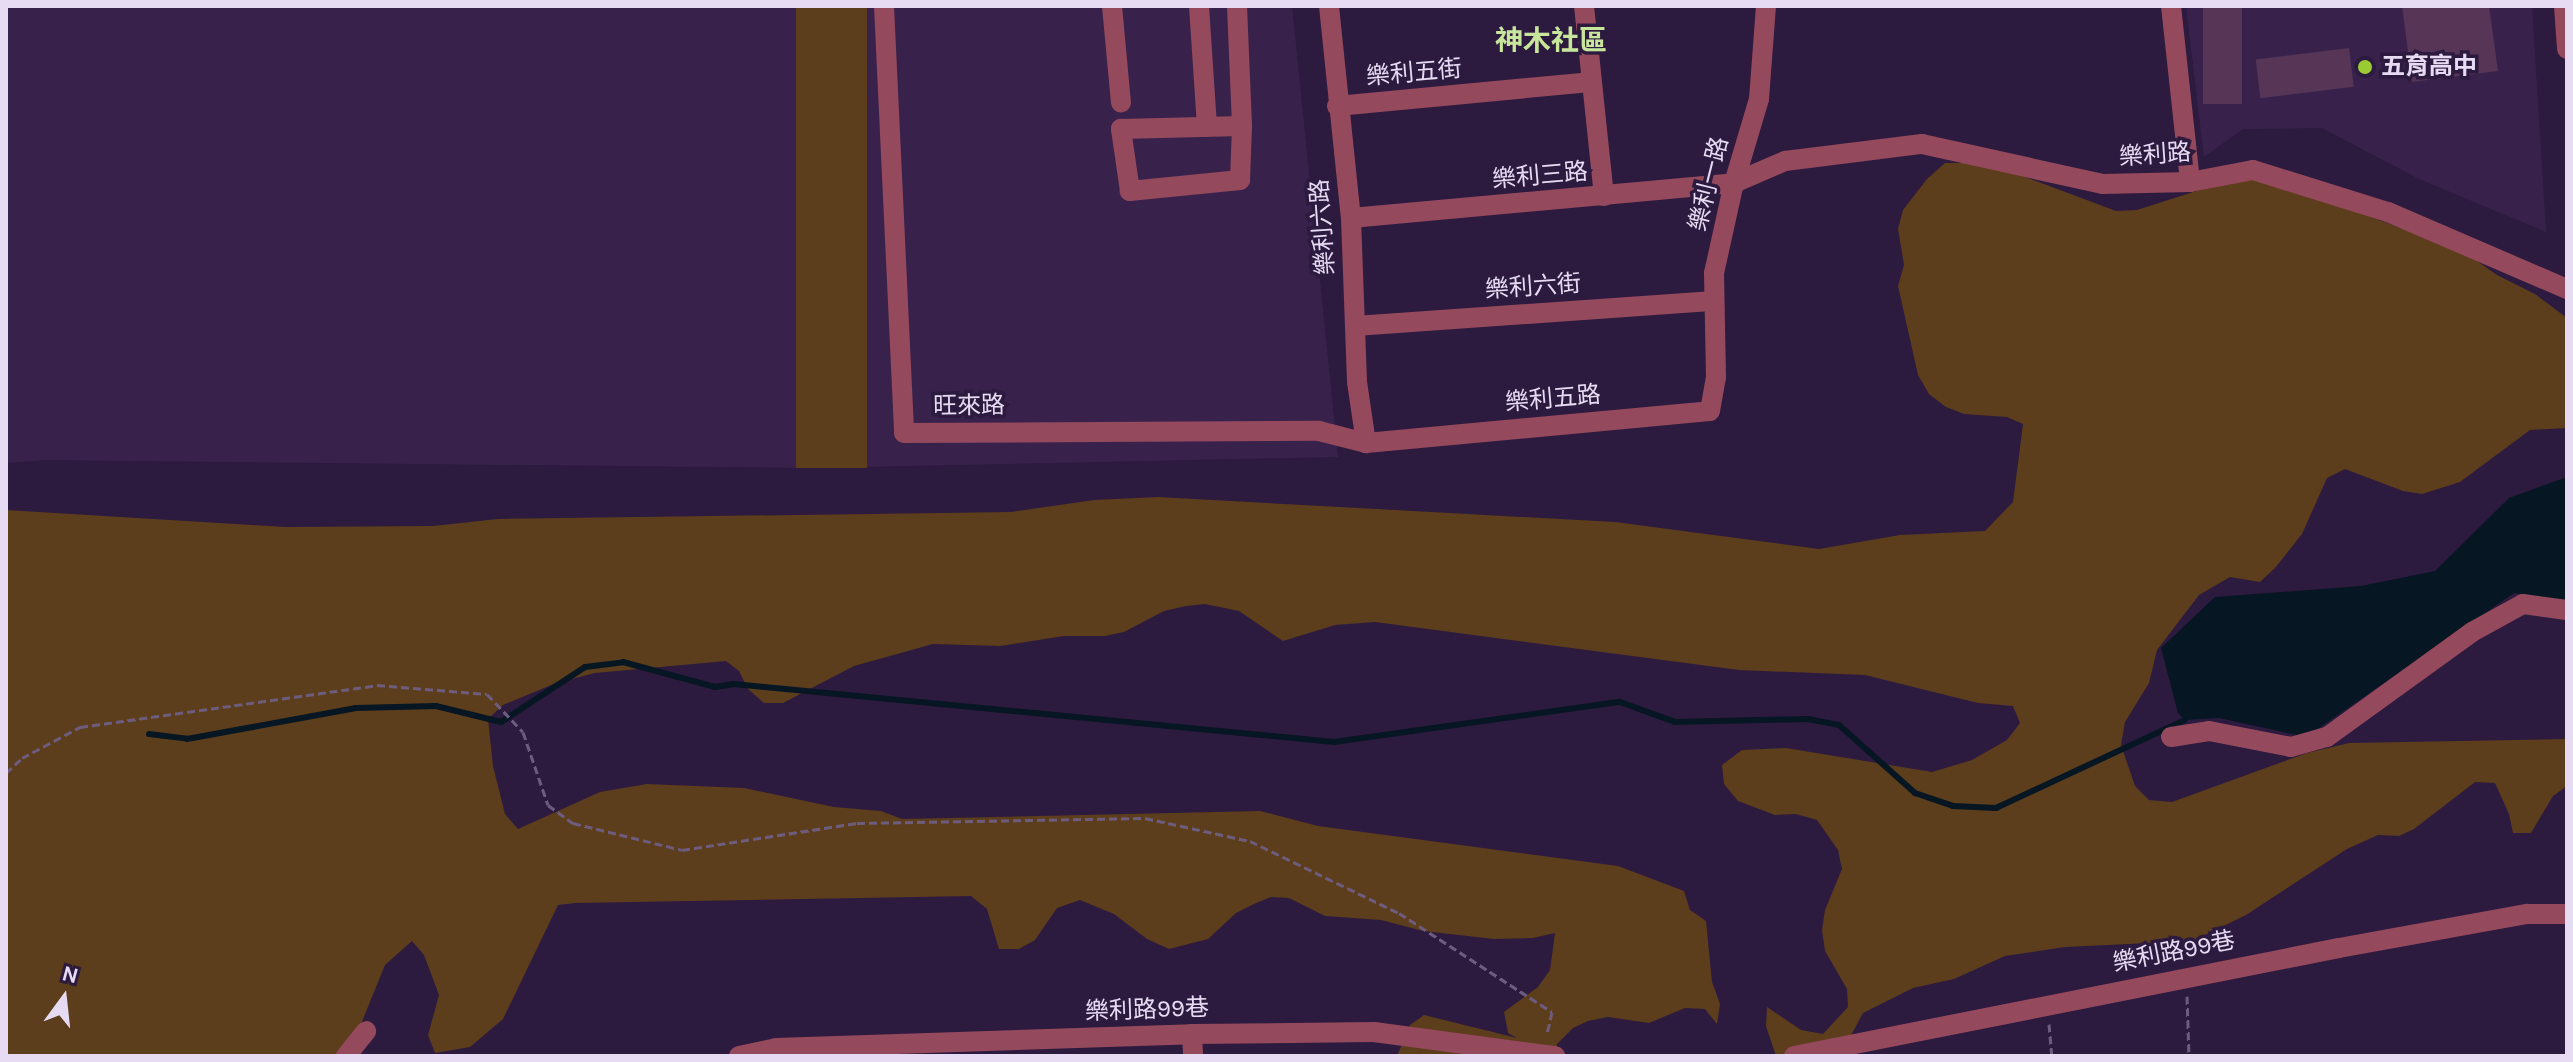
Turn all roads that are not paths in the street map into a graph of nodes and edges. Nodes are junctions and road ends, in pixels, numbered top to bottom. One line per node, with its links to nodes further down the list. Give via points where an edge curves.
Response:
1 (884, 6): 24 (street, 旺來路, via 904,433 1319,431)
2 (1112, 6): 12 (street)
3 (1199, 6): 15 (street)
4 (1237, 6): 14 (street)
5 (1329, 6): 13 (street, 樂利六路)
6 (1584, 6): 11 (street)
7 (1766, 6): 17 (street, 樂利一路, via 1759,99)
8 (2171, 6): 16 (street)
9 (2564, 6): 10 (street)
10 (2567, 49)
11 (1590, 82): 13 (street, 樂利五街); 18 (street)
12 (1121, 103)
13 (1337, 106): 19 (street, 樂利六路)
14 (1242, 126): 15 (street); 15 (street, via 1240,180 1130,191 1121,129)
15 (1207, 127)
16 (2190, 182): 17 (street, 樂利路, via 2102,184 1922,144 1785,161); 20 (street, 樂利路, via 2253,170 2304,183 2388,212)
17 (1734, 183): 18 (street, 樂利三路); 21 (street, 樂利一路, via 1714,273)
18 (1604, 196): 19 (street, 樂利三路)
19 (1351, 218): 22 (street, 樂利六路)
20 (2567, 289)
21 (1714, 301): 22 (street, 樂利六街); 23 (street, 樂利一路)
22 (1355, 326): 24 (street, 樂利六路)
23 (1716, 377): 24 (street, 樂利五路, via 1710,411)
24 (1366, 443)
25 (2567, 610): 26 (street, via 2523,604 2472,632 2327,737 2291,747 2209,731)
26 (2171, 737)
27 (2567, 914): 34 (street, 樂利路99巷, via 2527,914 2186,976)
28 (366, 1031): 31 (street)
29 (1192, 1034): 30 (street, 樂利路99巷, via 1374,1032); 32 (street, 樂利路99巷, via 776,1048); 33 (street)
30 (1548, 1054)
31 (346, 1056)
32 (739, 1056)
33 (1193, 1056)
34 (1794, 1056)

